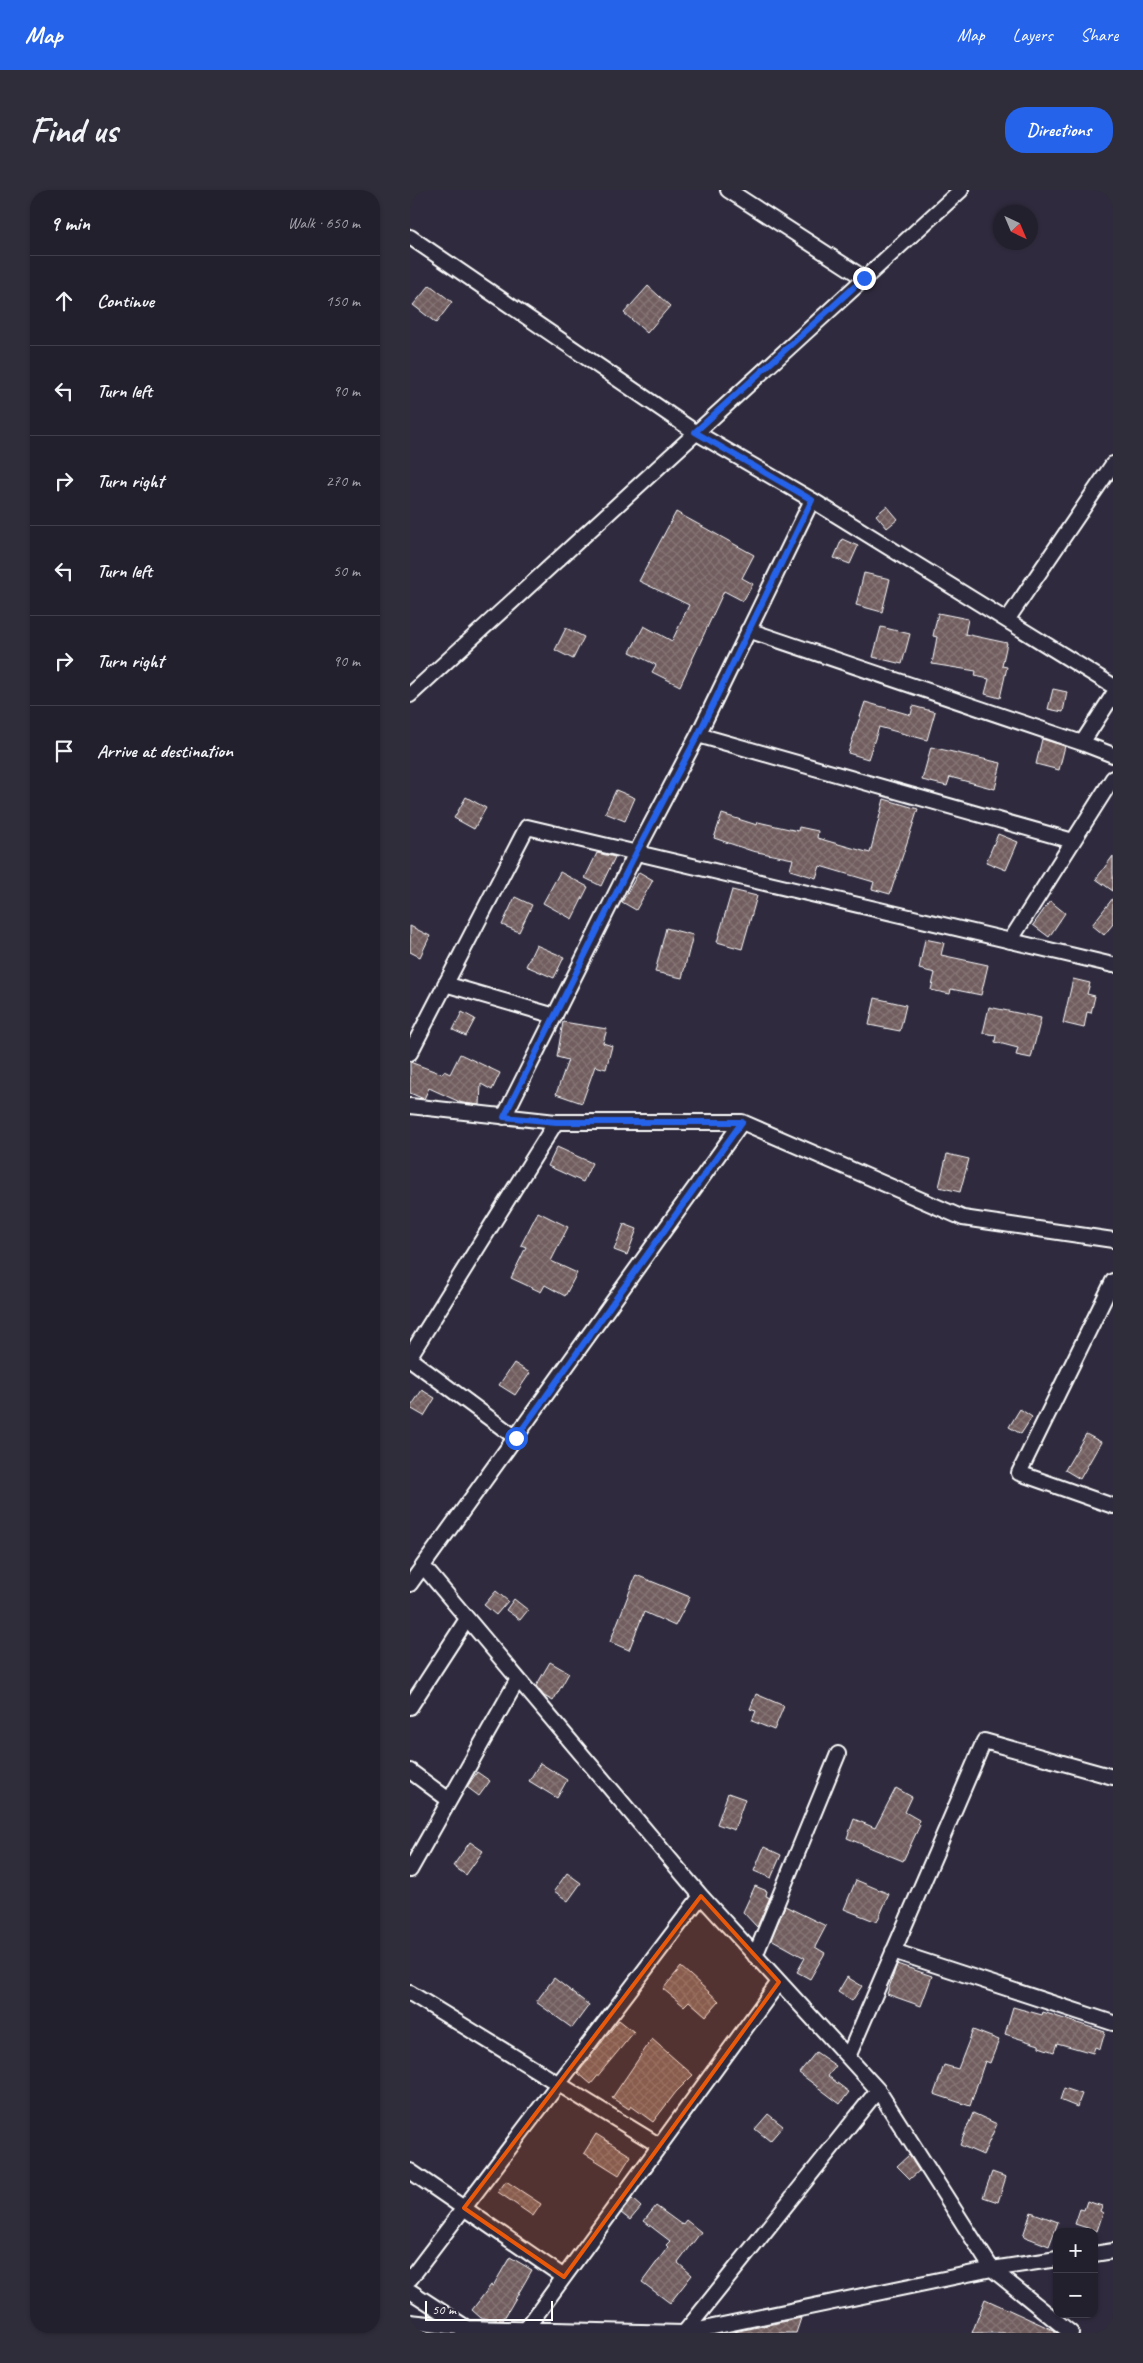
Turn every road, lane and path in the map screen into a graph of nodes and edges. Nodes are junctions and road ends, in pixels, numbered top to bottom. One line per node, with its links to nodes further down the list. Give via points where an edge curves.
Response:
1 (728, 190): 4 (street)
2 (961, 190): 4 (street)
3 (410, 237): 5 (street)
4 (864, 278): 5 (street)
5 (695, 432): 7 (street); 11 (street)
6 (1113, 464): 8 (street)
7 (812, 500): 8 (street); 9 (street)
8 (1007, 620): 10 (street)
9 (748, 630): 13 (street); 14 (street)
10 (1113, 686)
11 (410, 695)
12 (1113, 695): 14 (street)
13 (698, 735): 17 (street); 18 (street)
14 (1082, 743): 15 (street)
15 (1113, 755)
16 (1113, 778): 17 (street)
17 (1073, 841): 19 (street)
18 (637, 851): 19 (street); 21 (street, via 527,827); 22 (street)
19 (1010, 941): 20 (street)
20 (1113, 965)
21 (446, 984): 22 (street); 23 (street)
22 (555, 1016): 25 (street)
23 (410, 1054)
24 (410, 1106): 25 (street)
25 (504, 1117): 26 (street)
26 (556, 1122): 27 (street); 30 (street)
27 (742, 1122): 28 (street, via 963,1218); 31 (street)
28 (1113, 1240)
29 (1113, 1281): 32 (street, via 1019,1473)
30 (410, 1358): 31 (street)
31 (516, 1438): 33 (street)
32 (1113, 1506)
33 (423, 1566): 34 (street); 35 (street)
34 (410, 1584)
35 (467, 1619): 36 (street); 37 (street)
36 (518, 1679): 41 (street); 43 (street)
37 (410, 1707)
38 (838, 1754): 45 (street)
39 (410, 1772): 41 (street)
40 (1113, 1777): 44 (street, via 984,1741)
41 (449, 1800): 42 (street)
42 (410, 1870)
43 (701, 1896): 45 (street); 50 (street)
44 (893, 1951): 48 (street); 49 (street)
45 (755, 1956): 46 (street)
46 (779, 1982): 49 (street); 52 (street)
47 (410, 1993): 50 (street)
48 (1113, 2023)
49 (848, 2057): 51 (street)
50 (558, 2084): 52 (street); 54 (street)
51 (878, 2090): 58 (street); 66 (street)
52 (660, 2146): 59 (street)
53 (410, 2171): 54 (street)
54 (464, 2208): 59 (street); 60 (street)
55 (1113, 2251): 56 (street)
56 (1098, 2253)
57 (1053, 2260): 58 (street)
58 (992, 2269): 66 (street); 67 (street)
59 (564, 2277): 64 (street)
60 (410, 2279)
61 (410, 2291): 63 (street)
62 (410, 2322): 63 (street)
63 (467, 2328): 64 (street)
64 (526, 2329): 65 (street)
65 (650, 2333): 66 (street)
66 (684, 2333)
67 (1072, 2333)

